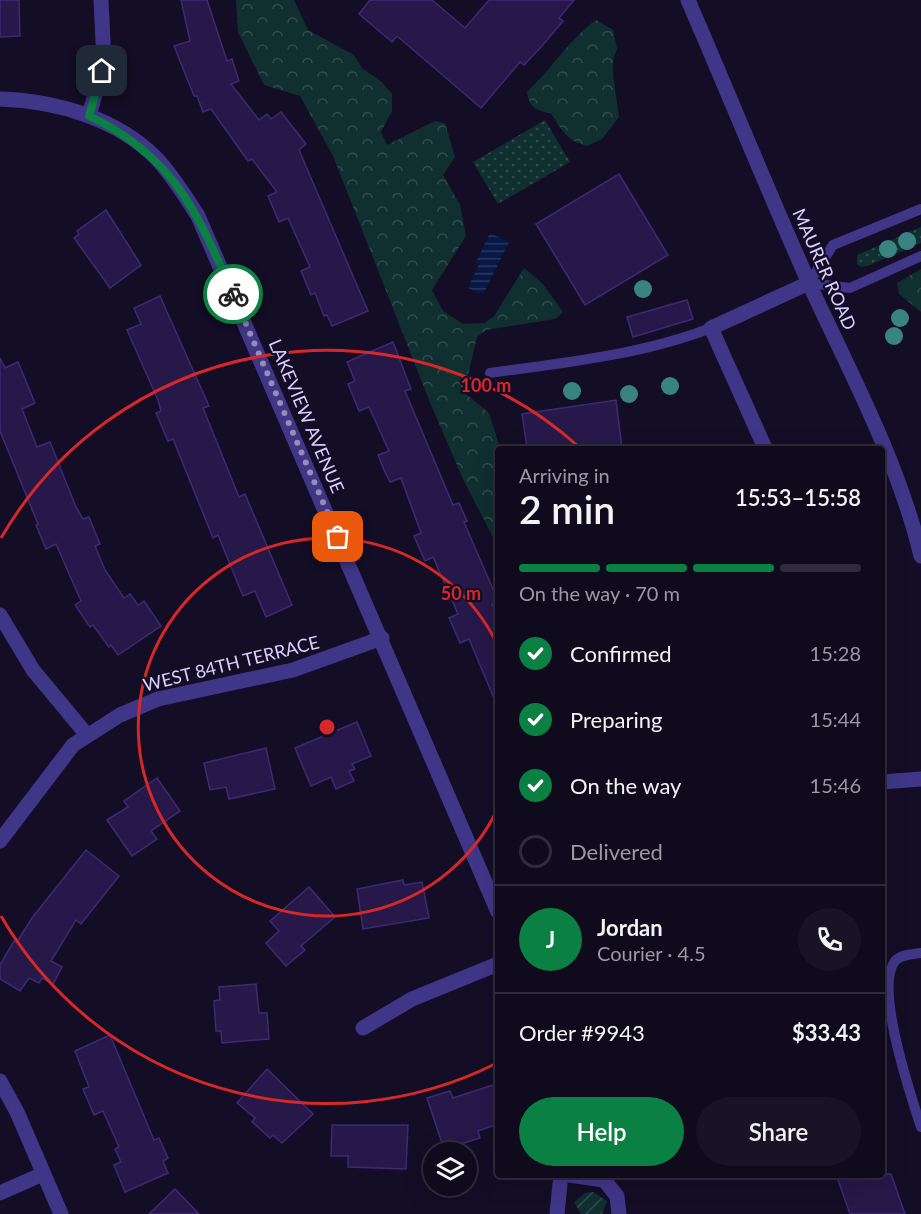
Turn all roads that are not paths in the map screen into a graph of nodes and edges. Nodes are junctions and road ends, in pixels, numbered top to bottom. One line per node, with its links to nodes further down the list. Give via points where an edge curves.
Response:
1 (101, 0): 4 (street, via 104,62)
2 (688, 0): 7 (street, MAURER ROAD)
3 (0, 99): 4 (street, LAKEVIEW AVENUE, via 41,102)
4 (89, 116): 15 (street, LAKEVIEW AVENUE, via 134,140 156,159 198,216)
5 (921, 209): 7 (lane, via 833,245)
6 (921, 256): 7 (lane, via 850,288)
7 (809, 283): 8 (street); 11 (street, MAURER ROAD)
8 (711, 328): 9 (lane, via 688,337 567,363); 10 (street)
9 (490, 373)
10 (764, 446)
11 (883, 446)
12 (885, 450): 13 (street, MAURER ROAD, via 912,519)
13 (921, 556)
14 (0, 615): 16 (street, via 33,670)
15 (382, 638): 16 (street, WEST 84TH TERRACE, via 293,670 159,699 120,715); 20 (street, LAKEVIEW AVENUE)
16 (87, 735): 19 (street, WEST 84TH TERRACE, via 63,755)
17 (921, 779): 18 (street)
18 (885, 782)
19 (0, 842)
20 (495, 905)
21 (921, 953): 25 (lane, via 896,960 888,982 902,1069)
22 (495, 965): 23 (street, via 412,999)
23 (363, 1028)
24 (0, 1081): 26 (street)
25 (921, 1127)
26 (43, 1174): 29 (street); 30 (street)
27 (562, 1178): 31 (street)
28 (590, 1178): 32 (street, via 604,1180 617,1196)
29 (0, 1193)
30 (61, 1214)
31 (557, 1214)
32 (619, 1214)

